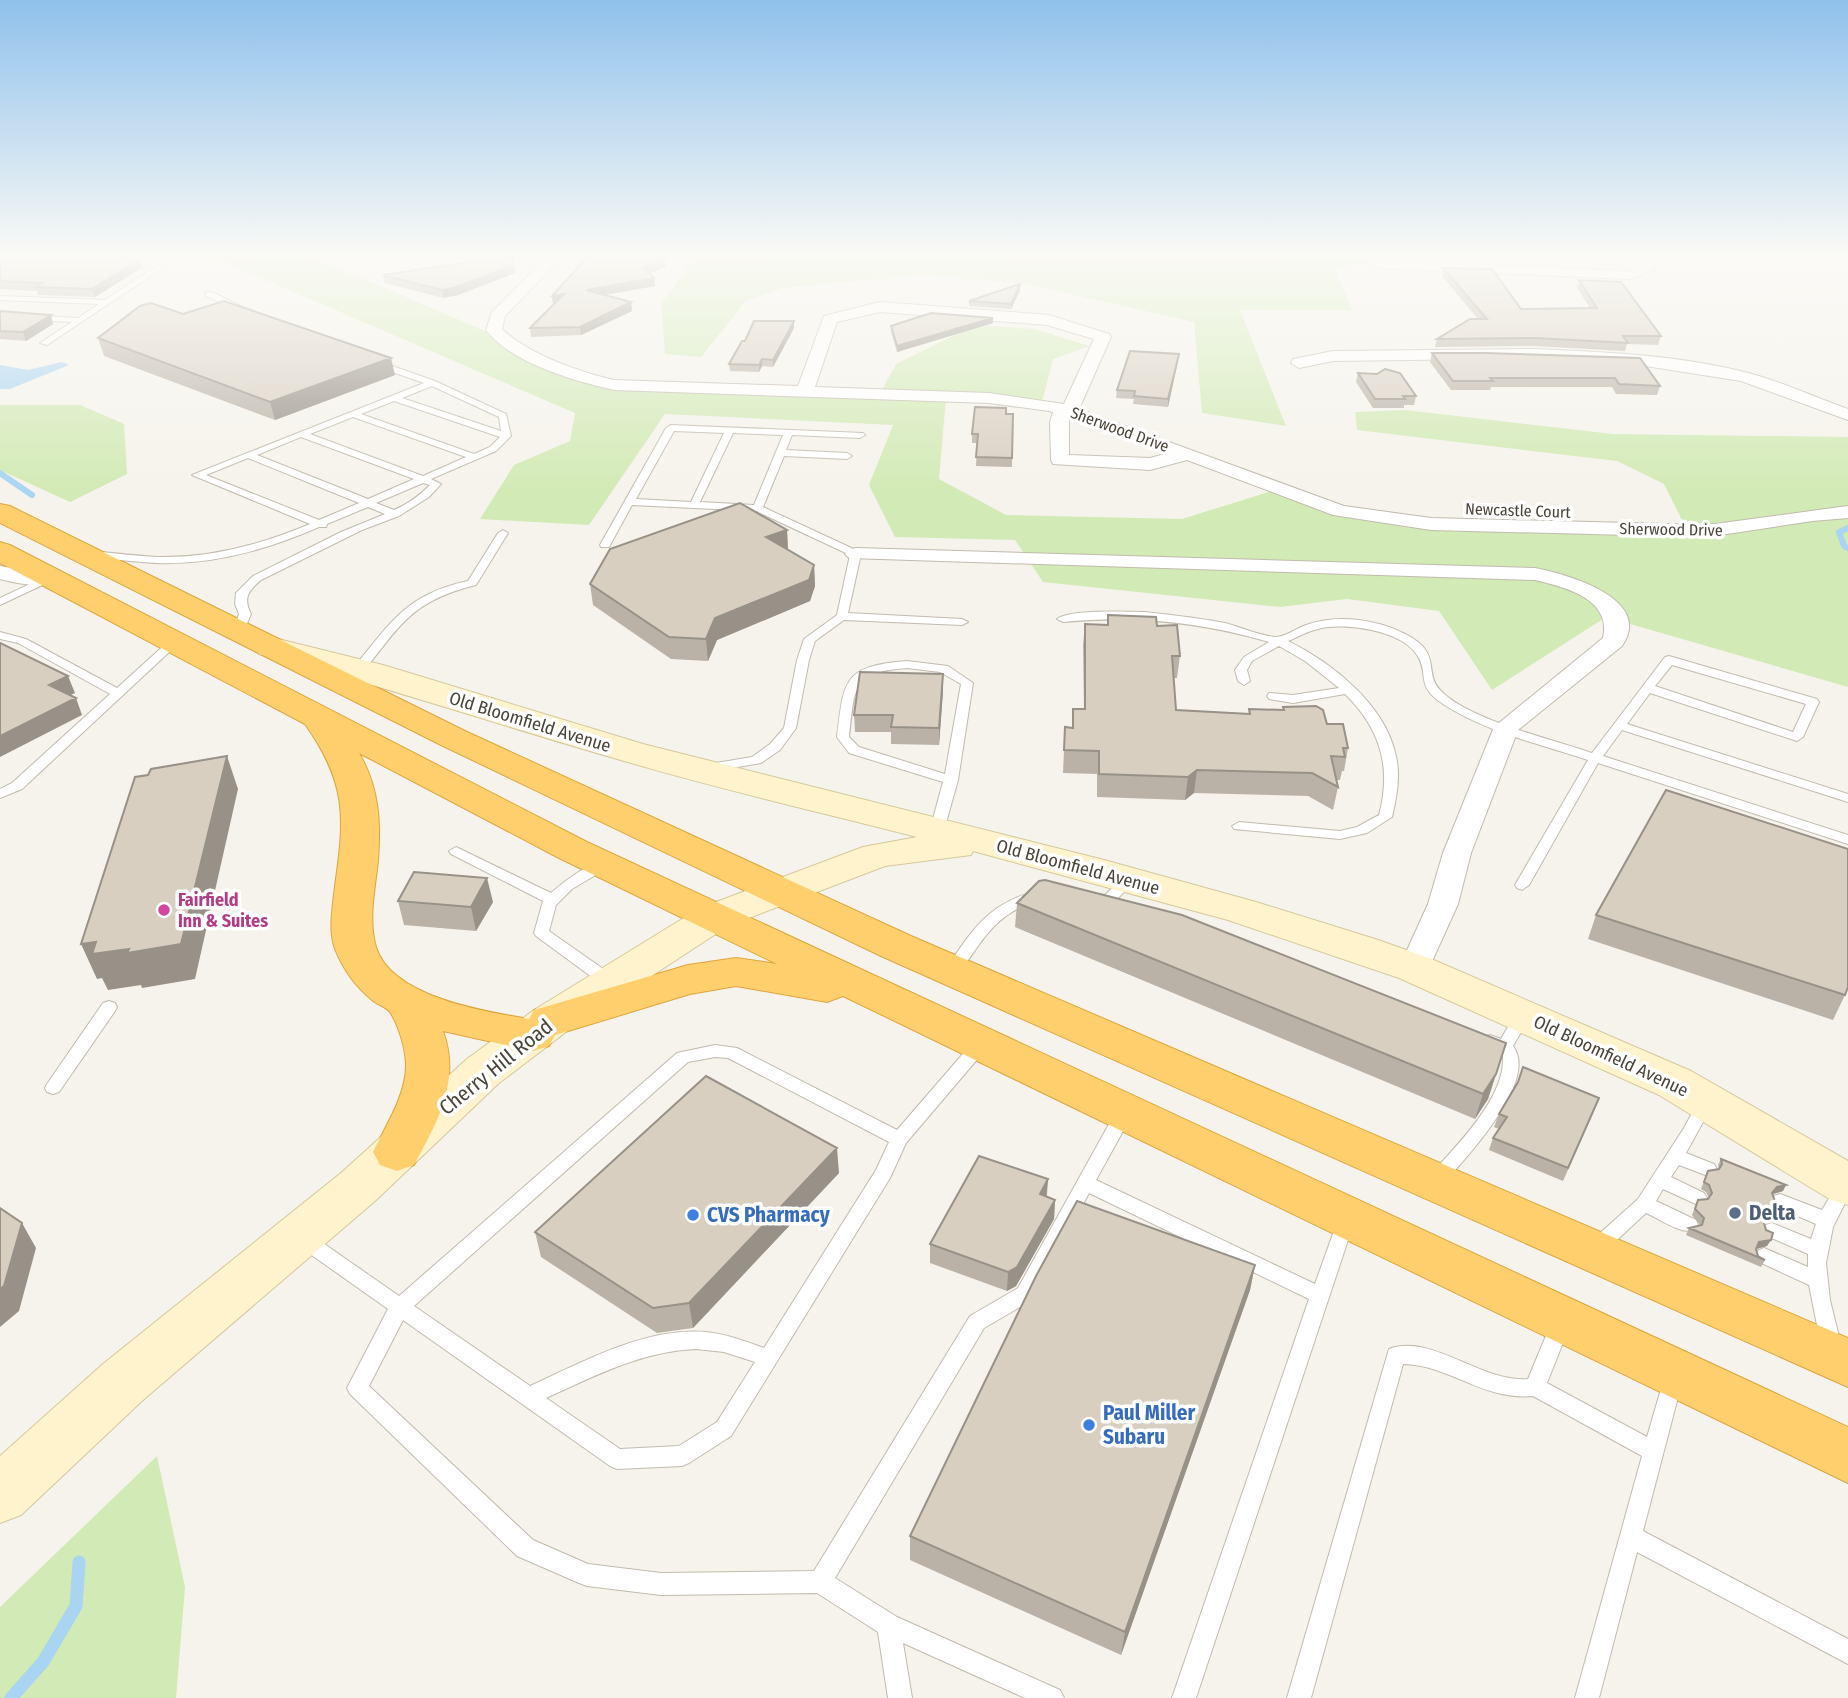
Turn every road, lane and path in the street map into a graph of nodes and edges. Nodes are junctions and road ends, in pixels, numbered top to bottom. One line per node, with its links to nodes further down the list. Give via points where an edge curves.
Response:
1 (58, 334): 5 (lane)
2 (498, 334): 9 (street, Sherwood Drive, via 511,347 614,385)
3 (825, 334): 9 (street)
4 (1094, 334): 11 (street, via 1103,337)
5 (44, 343)
6 (370, 361): 8 (lane)
7 (1299, 363): 13 (street, via 1333,356 1545,355 1628,360 1736,375)
8 (432, 383): 10 (lane); 18 (lane, via 503,416)
9 (804, 393): 11 (street, Sherwood Drive, via 1014,400)
10 (393, 398): 12 (lane); 18 (lane)
11 (1066, 410): 20 (street, Sherwood Drive); 20 (street, via 1059,422 1060,460 1150,464)
12 (352, 414): 16 (lane); 23 (lane)
13 (1848, 415)
14 (730, 430): 15 (lane); 26 (lane, via 671,428); 27 (lane)
15 (789, 432): 17 (lane); 19 (lane)
16 (302, 434): 21 (lane); 24 (lane)
17 (860, 435)
18 (506, 436): 23 (lane, via 493,449)
19 (781, 453): 22 (lane); 29 (lane)
20 (1189, 454): 34 (street, Sherwood Drive, via 1340,511 1431,524)
21 (249, 455): 25 (lane); 35 (lane, via 197,475)
22 (847, 456)
23 (474, 457): 24 (lane)
24 (422, 479): 25 (lane); 32 (lane, via 436,484 427,496)
25 (368, 502): 32 (lane); 35 (lane)
26 (629, 502): 27 (lane); 38 (lane)
27 (694, 505): 29 (lane)
28 (1412, 506): 34 (street, Newcastle Court)
29 (758, 508): 41 (lane)
30 (0, 512): 40 (highway)
31 (1848, 512): 34 (street, Sherwood Drive, via 1707,531)
32 (395, 513): 37 (lane)
33 (1625, 513): 34 (street, Newcastle Court)
34 (1490, 517)
35 (318, 524): 37 (lane); 40 (lane, via 257,547 190,558 159,560)
36 (503, 533): 52 (lane, via 472,583 416,601)
37 (342, 535): 49 (lane, via 255,578 243,592 241,605)
38 (605, 545)
39 (0, 551): 43 (highway)
40 (81, 552): 49 (highway)
41 (856, 554): 45 (lane); 60 (street, via 1504,572 1551,577 1594,594 1611,610 1618,626 1614,641)
42 (0, 572): 43 (street)
43 (50, 578): 44 (lane); 51 (highway)
44 (0, 602)
45 (842, 616): 47 (lane); 62 (lane, via 810,639 790,728 775,747 756,760)
46 (1063, 619): 50 (lane, via 1121,614 1167,617 1210,622)
47 (962, 622)
48 (0, 635): 56 (lane, via 22,641)
49 (254, 639): 52 (main road, Old Bloomfield Avenue); 73 (highway)
50 (1279, 641): 53 (lane, via 1248,659 1241,670); 55 (lane, via 1318,662); 60 (lane, via 1318,625 1343,623 1401,637 1420,650 1433,691 1447,702)
51 (174, 642): 56 (lane); 58 (highway)
52 (359, 669): 62 (main road, Old Bloomfield Avenue)
53 (1244, 681)
54 (1647, 688): 54 (lane, via 1669,660 1813,702 1797,737); 59 (lane)
55 (1348, 690): 57 (lane, via 1293,699); 66 (lane, via 1374,719 1386,742 1392,792 1385,817 1362,830 1340,835)
56 (118, 693): 64 (lane, via 17,786)
57 (1273, 696)
58 (318, 717): 70 (highway); 80 (highway, via 345,756 357,790 355,952 372,978)
59 (1619, 725): 61 (lane); 65 (lane)
60 (1507, 727): 61 (lane); 77 (street, via 1457,853 1443,904)
61 (1595, 758): 68 (lane); 71 (lane)
62 (701, 770): 67 (main road, Old Bloomfield Avenue)
63 (951, 779): 63 (lane, via 967,684 940,668 883,666 863,673 850,688 843,737 854,750); 67 (lane)
64 (0, 794)
65 (1848, 798)
66 (1239, 826)
67 (937, 830): 72 (main road, Old Bloomfield Avenue)
68 (1848, 840)
69 (456, 851): 75 (lane)
70 (604, 864): 75 (lane); 76 (highway)
71 (1522, 886)
72 (1106, 890): 73 (main road, Cherry Hill Road, via 978,850 919,848 877,855); 77 (main road, Old Bloomfield Avenue, via 1241,911)
73 (779, 891): 76 (main road, Cherry Hill Road); 78 (highway)
74 (1054, 894): 78 (lane, via 1020,898 1000,909)
75 (552, 900): 79 (lane, via 541,933)
76 (714, 917): 79 (main road, Cherry Hill Road); 82 (highway)
77 (1414, 968): 84 (main road, Old Bloomfield Avenue)
78 (953, 971): 95 (highway)
79 (610, 982): 83 (main road, Cherry Hill Road)
80 (407, 1003): 83 (highway, via 471,1025); 91 (highway, via 423,1032 429,1081)
81 (109, 1007): 87 (lane)
82 (913, 1013): 83 (highway, via 819,985 736,972 688,980); 86 (highway)
83 (541, 1028): 91 (main road, Cherry Hill Road, via 483,1071)
84 (1514, 1031): 85 (lane); 88 (main road, Old Bloomfield Avenue, via 1675,1083); 95 (lane, via 1513,1063 1484,1125)
85 (1479, 1036)
86 (980, 1045): 89 (highway); 90 (lane)
87 (53, 1088)
88 (1706, 1102): 92 (lane); 97 (main road, Old Bloomfield Avenue)
89 (1124, 1113): 96 (lane); 101 (highway)
90 (899, 1139): 110 (lane, via 731,1052 683,1057); 112 (lane, via 884,1173)
91 (397, 1152): 104 (main road, Cherry Hill Road)
92 (1675, 1156): 93 (lane); 94 (lane)
93 (1708, 1169)
94 (1660, 1180): 98 (lane); 100 (lane)
95 (1434, 1182): 106 (highway)
96 (1086, 1183): 109 (lane); 121 (lane, via 1025,1294 977,1322)
97 (1840, 1197): 99 (lane); 105 (lane)
98 (1698, 1198)
99 (1780, 1201)
100 (1644, 1205): 102 (lane); 106 (lane)
101 (1346, 1218): 109 (lane); 111 (highway)
102 (1689, 1225)
103 (1772, 1230): 105 (lane)
104 (299, 1236): 110 (lane); 119 (main road, Cherry Hill Road, via 123,1382)
105 (1816, 1249): 108 (lane)
106 (1592, 1251): 113 (highway)
107 (1764, 1256): 108 (lane)
108 (1817, 1280): 113 (lane)
109 (1320, 1295): 126 (lane)
110 (399, 1308): 116 (lane); 121 (lane, via 357,1388 525,1548 587,1575 661,1584)
111 (1562, 1321): 114 (highway); 115 (lane)
112 (768, 1359): 116 (lane, via 739,1347 694,1339 612,1360); 116 (lane, via 724,1429 682,1456 617,1459)
113 (1841, 1360)
114 (1674, 1374): 117 (lane); 118 (highway)
115 (1535, 1387): 117 (lane); 127 (lane, via 1518,1391 1500,1388 1432,1358 1396,1355)
116 (527, 1397)
117 (1653, 1451): 120 (lane)
118 (1848, 1456)
119 (0, 1495)
120 (1630, 1536): 123 (lane); 128 (lane)
121 (820, 1582): 122 (lane)
122 (889, 1625): 124 (lane); 125 (lane)
123 (1848, 1652)
124 (900, 1698)
125 (1052, 1698)
126 (1184, 1698)
127 (1298, 1698)
128 (1587, 1698)

